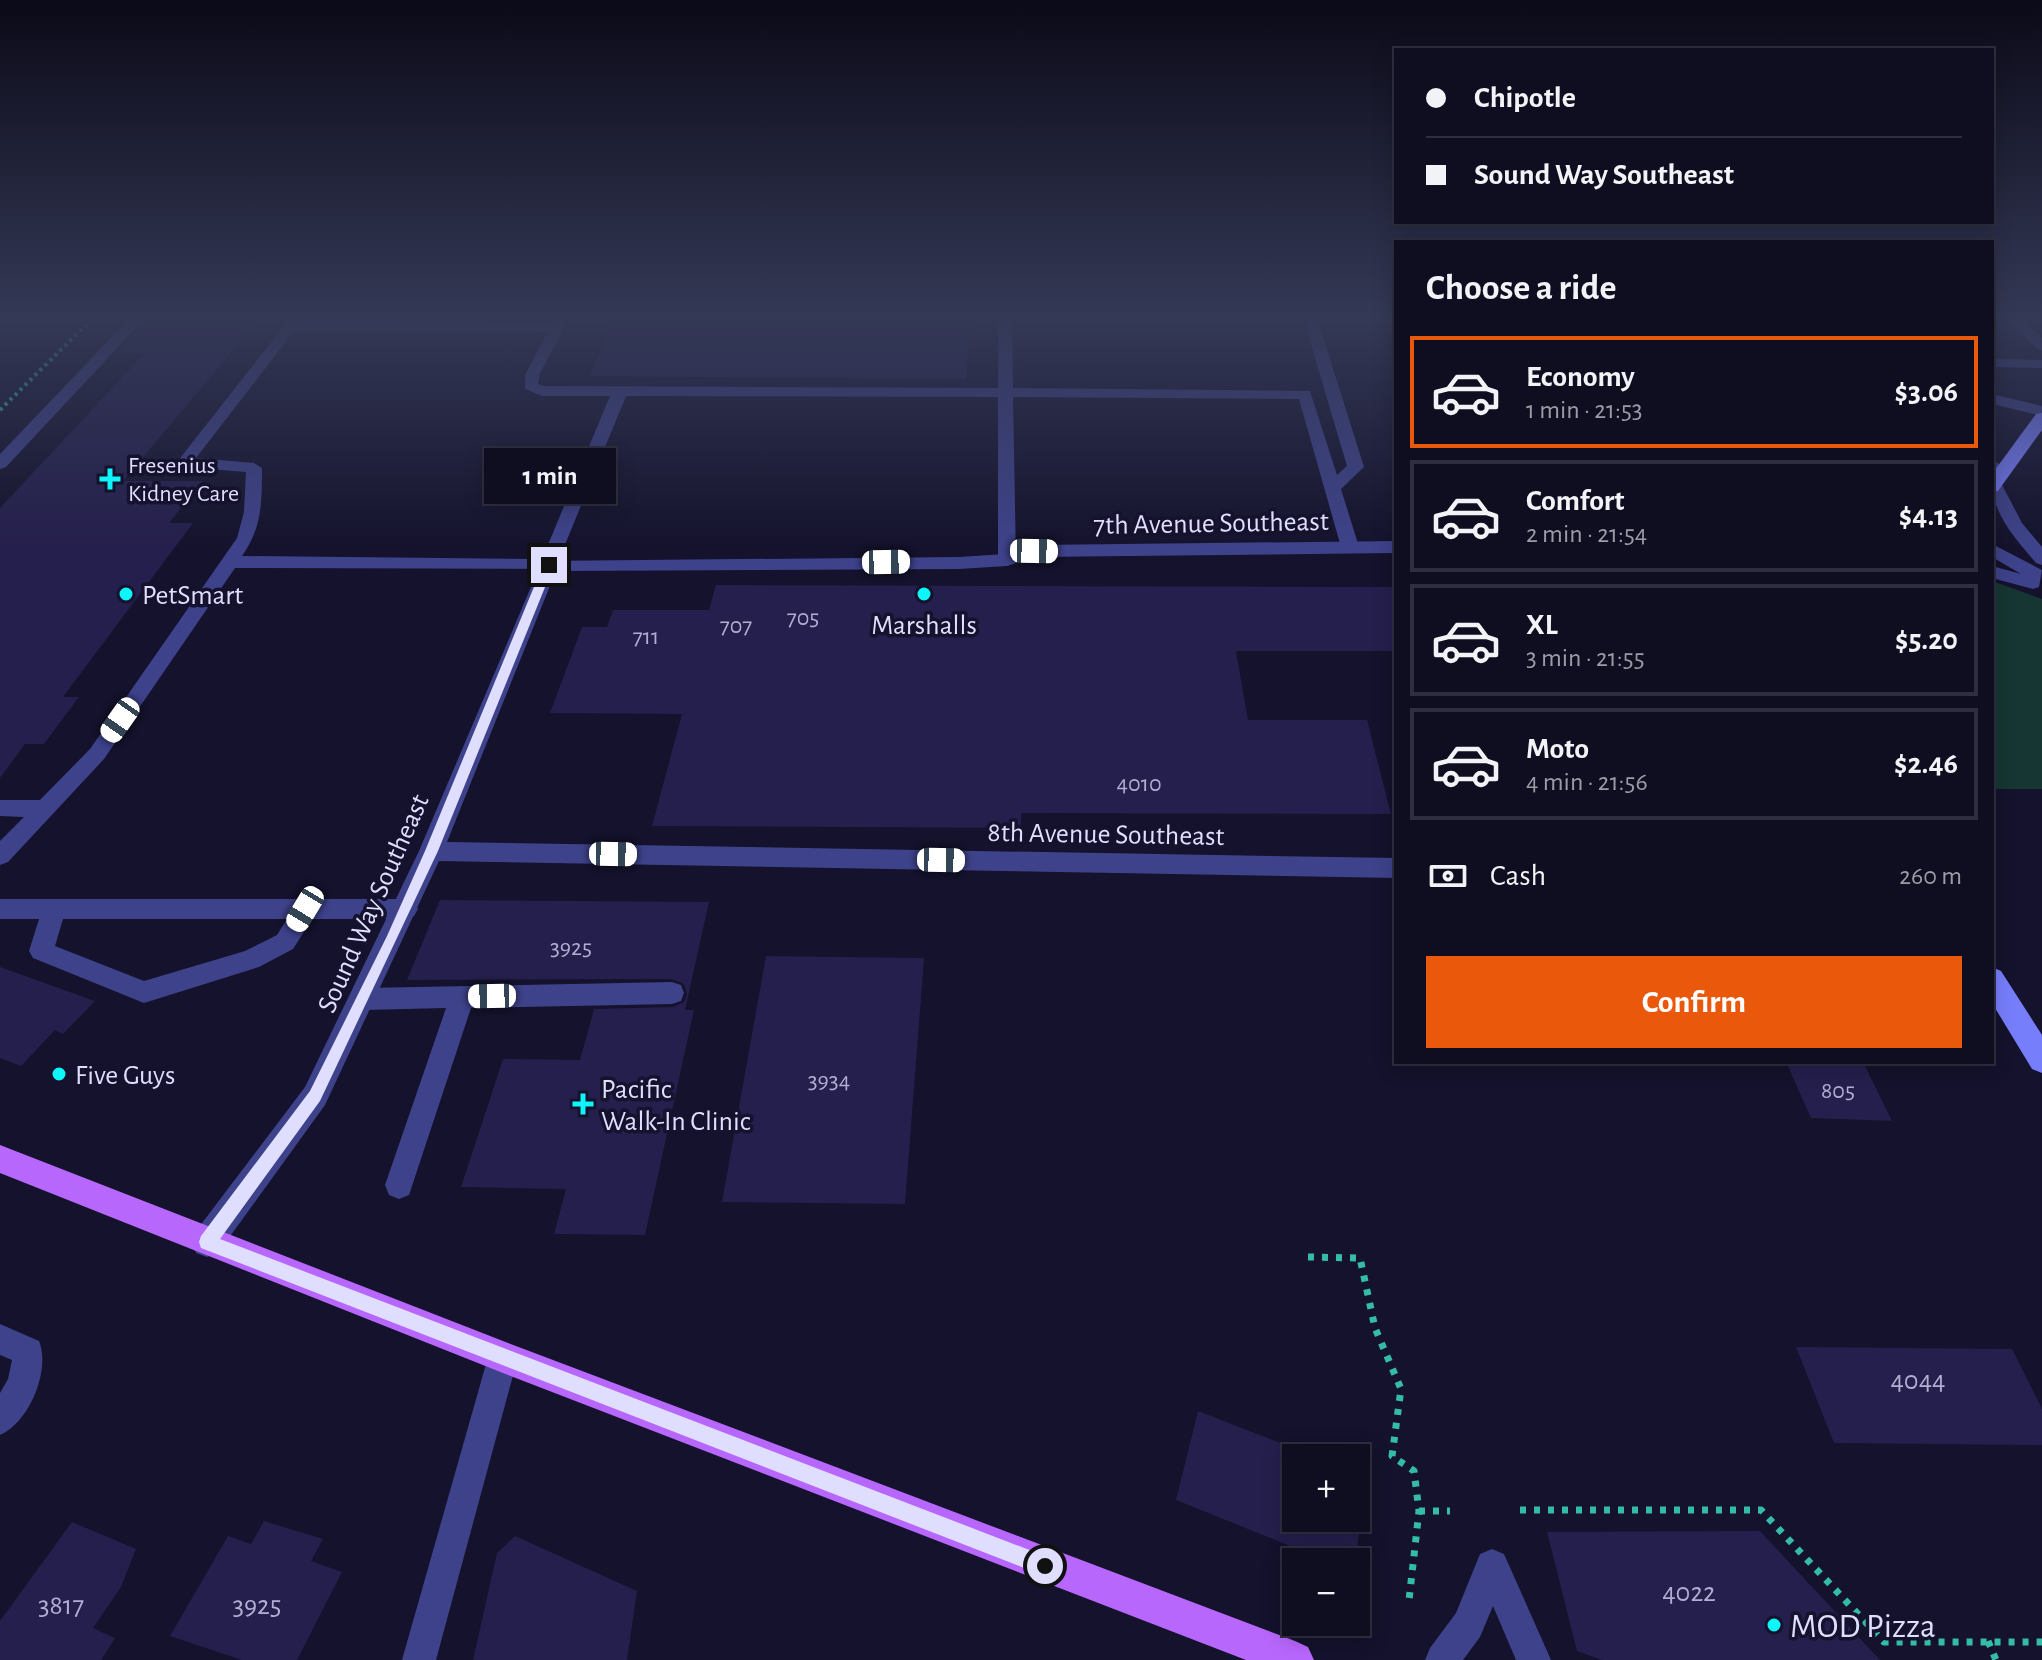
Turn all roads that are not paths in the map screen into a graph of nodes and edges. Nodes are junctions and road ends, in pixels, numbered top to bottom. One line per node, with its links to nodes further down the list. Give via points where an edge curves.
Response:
1 (66, 394): 10 (lane)
2 (238, 394): 18 (lane, via 185,462 254,468 253,512 246,538)
3 (619, 394): 19 (lane)
4 (1003, 394): 17 (lane)
5 (1305, 394): 12 (lane)
6 (1336, 394): 12 (lane, via 1356,467)
7 (1994, 399): 8 (lane)
8 (2042, 411)
9 (2042, 418): 11 (street)
10 (0, 464)
11 (1995, 477): 16 (lane, via 2014,525)
12 (1332, 488): 13 (lane)
13 (1350, 547): 14 (street, 7th Avenue Southeast); 17 (street, 7th Avenue Southeast, via 1034,551)
14 (1394, 547)
15 (1994, 551): 21 (lane)
16 (2042, 559)
17 (1007, 560): 19 (street, 7th Avenue Southeast)
18 (228, 562): 19 (lane); 24 (lane, via 97,754)
19 (549, 565): 25 (street, Sound Way Southeast)
20 (1994, 573): 22 (lane)
21 (2042, 578)
22 (2042, 586)
23 (0, 808): 24 (lane)
24 (46, 809): 26 (lane)
25 (431, 851): 27 (street, 8th Avenue Southeast); 31 (street, Sound Way Southeast)
26 (0, 856)
27 (1394, 868)
28 (0, 909): 29 (lane)
29 (54, 909): 30 (lane); 30 (lane, via 41,951 144,992 251,960 285,942)
30 (305, 909): 31 (lane)
31 (406, 909): 35 (street, Sound Way Southeast)
32 (1994, 982): 36 (street)
33 (672, 993): 34 (lane)
34 (462, 997): 35 (lane); 38 (lane)
35 (364, 999): 39 (street, Sound Way Southeast, via 315,1096)
36 (2042, 1060)
37 (0, 1159): 39 (main road)
38 (399, 1185)
39 (207, 1242): 41 (main road)
40 (0, 1339): 42 (lane, via 28,1352 19,1395)
41 (503, 1357): 43 (lane); 44 (main road)
42 (0, 1419)
43 (419, 1660)
44 (1295, 1660)
45 (1442, 1660): 46 (lane, via 1468,1625 1492,1566)
46 (1534, 1660)

